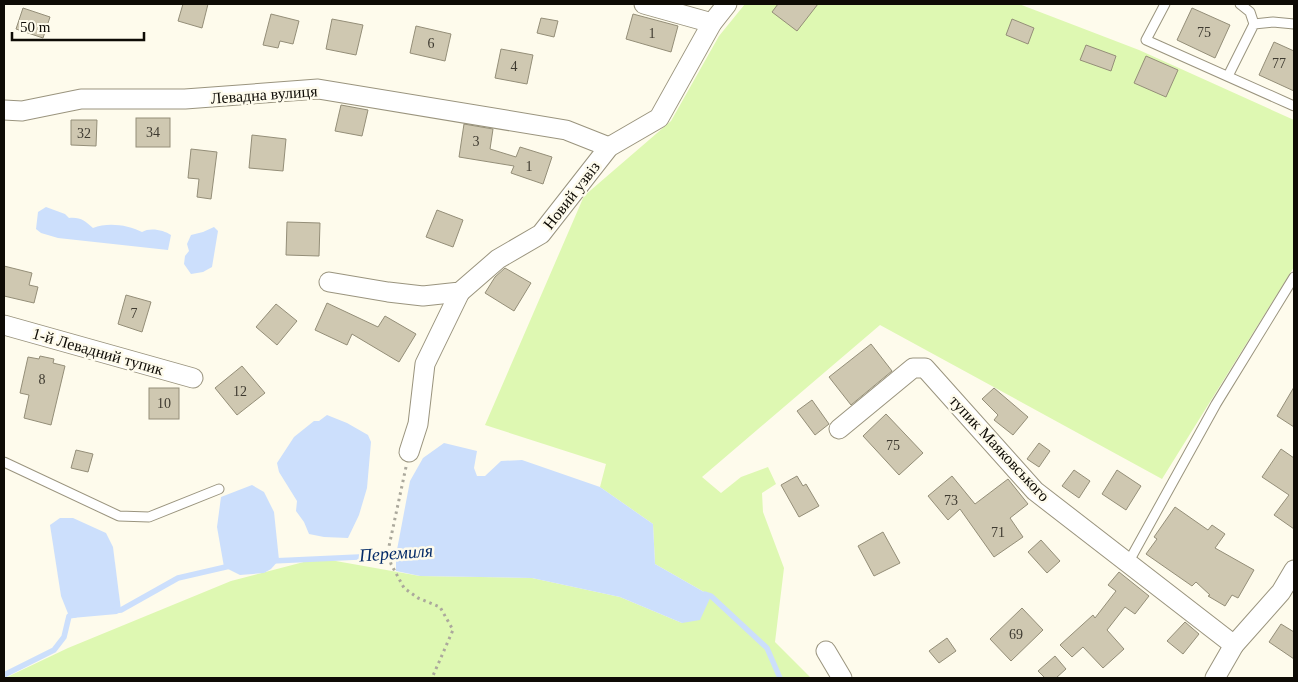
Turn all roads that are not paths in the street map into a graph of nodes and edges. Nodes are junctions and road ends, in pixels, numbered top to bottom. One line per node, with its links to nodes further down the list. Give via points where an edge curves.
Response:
1 (644, 4): 5 (street)
2 (727, 4): 5 (street, Новий узвіз)
3 (1165, 4): 8 (lane, via 1146,40)
4 (1240, 4): 6 (lane, via 1250,12)
5 (712, 23): 11 (street, Новий узвіз, via 659,118)
6 (1254, 24): 7 (lane); 8 (lane)
7 (1294, 24)
8 (1228, 76): 9 (lane)
9 (1294, 106)
10 (4, 110): 11 (street, Левадна вулиця, via 22,111 81,99 185,99 318,89 566,130)
11 (609, 147): 14 (street, Новий узвіз, via 541,234 498,260)
12 (1294, 277): 21 (lane, via 1216,404)
13 (329, 282): 14 (street, via 423,296)
14 (460, 292): 18 (street, via 425,364 418,424)
15 (4, 325): 16 (street, 1-й Левадний тупик)
16 (193, 378)
17 (840, 428): 21 (street, тупик Маяковського, via 913,368 925,368 1036,491)
18 (409, 452)
19 (4, 462): 20 (lane, via 119,516 149,517)
20 (219, 489)
21 (1128, 563): 24 (street, тупик Маяковського)
22 (1294, 570): 23 (street)
23 (1288, 595): 24 (street)
24 (1234, 645): 27 (street)
25 (826, 652): 26 (street)
26 (842, 678)
27 (1215, 678)

